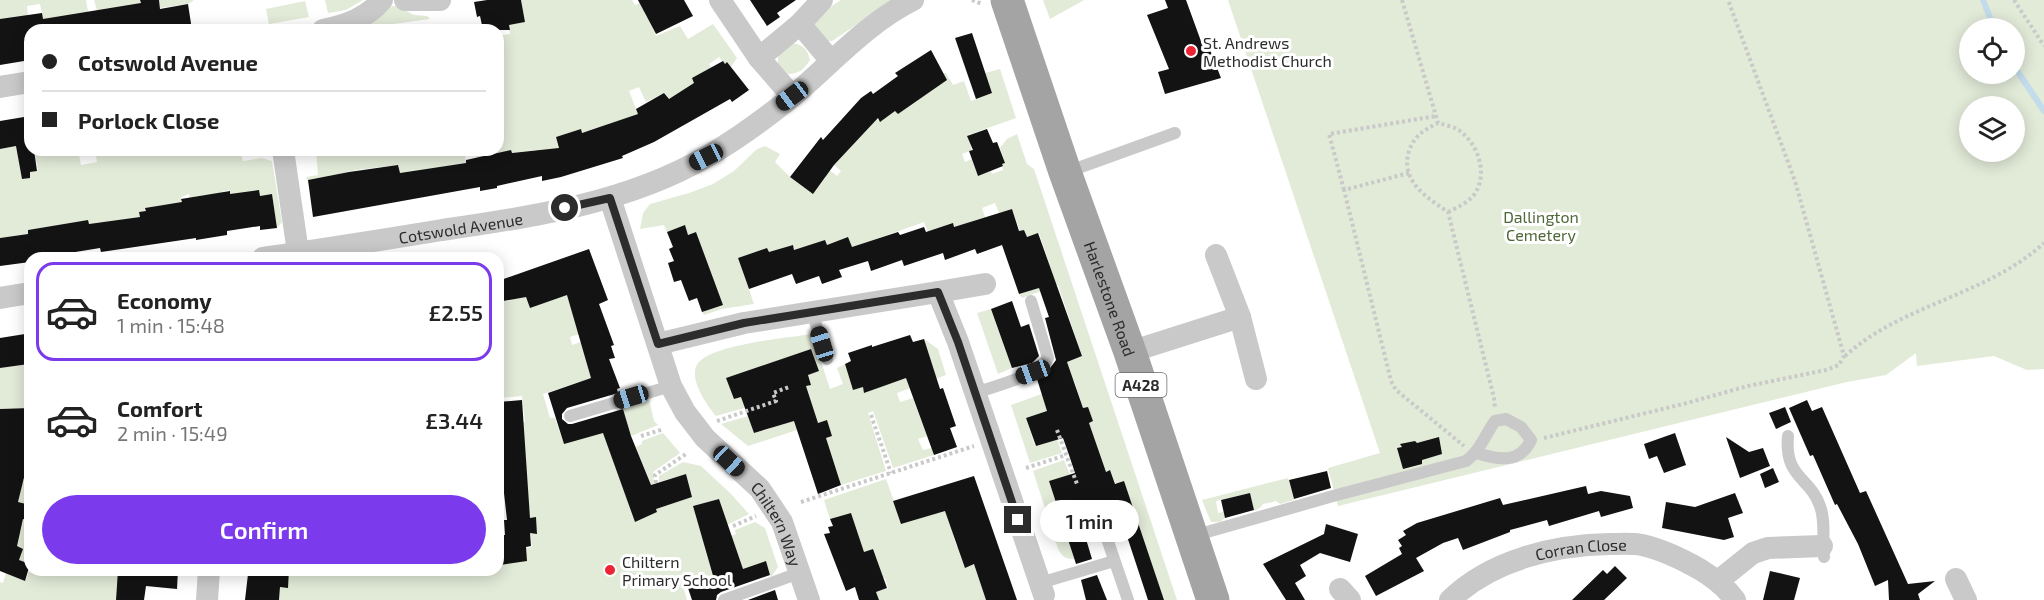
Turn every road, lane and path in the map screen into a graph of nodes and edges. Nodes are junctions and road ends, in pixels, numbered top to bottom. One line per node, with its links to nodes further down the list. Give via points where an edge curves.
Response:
1 (382, 0): 11 (street)
2 (405, 0): 3 (street)
3 (440, 0)
4 (720, 0): 14 (street)
5 (822, 0): 12 (street)
6 (913, 0): 15 (street, Cotswold Avenue, via 866,31)
7 (1007, 0): 23 (main road, Harlestone Road / A428)
8 (1402, 0): 19 (path)
9 (1728, 0): 40 (path, via 1795,181)
10 (2014, 0): 13 (path)
11 (347, 24)
12 (800, 24): 14 (street); 15 (street)
13 (2044, 46)
14 (759, 58): 18 (street)
15 (831, 61): 18 (street, Cotswold Avenue)
16 (24, 83): 17 (street)
17 (0, 87)
18 (792, 96): 26 (street, Cotswold Avenue, via 706,157 647,186)
19 (1436, 116): 20 (path); 25 (path, via 1329,134)
20 (1438, 123): 24 (path, via 1422,131 1412,144 1406,163); 27 (path, via 1460,130 1475,148 1482,170 1477,190 1467,202)
21 (1175, 133): 23 (lane)
22 (284, 156): 29 (street)
23 (1065, 172): 39 (main road, Harlestone Road / A428)
24 (1409, 173): 25 (path); 27 (path, via 1423,195)
25 (1344, 190): 57 (path, via 1391,381 1422,413)
26 (610, 198): 29 (street, Cotswold Avenue, via 498,222); 38 (street, Chiltern Way)
27 (1448, 212): 48 (path, via 1494,398)
28 (2044, 243): 40 (path, via 1989,281 1864,339)
29 (298, 252)
30 (1216, 255): 37 (street)
31 (985, 284): 32 (street)
32 (938, 292): 36 (street); 45 (street)
33 (24, 294): 34 (street)
34 (0, 298)
35 (1031, 301): 45 (lane, via 1048,358 1045,363 1033,372)
36 (812, 312): 38 (street, via 744,323); 41 (lane)
37 (1240, 317): 39 (street); 42 (street)
38 (658, 344): 43 (street, Chiltern Way)
39 (1130, 352): 67 (main road, Harlestone Road / A428)
40 (1844, 356): 54 (path, via 1839,366 1827,370)
41 (827, 359)
42 (1256, 379)
43 (670, 386): 47 (lane); 70 (street, Chiltern Way, via 705,438 760,489 782,522)
44 (789, 387): 49 (path, via 773,393 776,401)
45 (975, 393): 74 (street)
46 (871, 415): 60 (path)
47 (570, 416)
48 (1495, 421): 57 (lane); 57 (lane, via 1506,419 1521,427 1532,440 1516,456 1498,460)
49 (716, 422)
50 (664, 429): 52 (path)
51 (1057, 430): 58 (path)
52 (641, 436)
53 (1788, 436): 68 (lane, via 1793,470 1820,507)
54 (1535, 440)
55 (979, 444): 60 (path)
56 (686, 454): 61 (path, via 655,475)
57 (1476, 454): 67 (lane, via 1466,461)
58 (1066, 456): 59 (path); 62 (path)
59 (1026, 468)
60 (891, 473): 63 (path)
61 (656, 483)
62 (1077, 484)
63 (801, 502)
64 (756, 515): 66 (path)
65 (1102, 524): 69 (lane)
66 (733, 526)
67 (1191, 537): 79 (main road, Harlestone Road / A428)
68 (1823, 552): 73 (street, via 1768,548 1753,553)
69 (1114, 561): 74 (lane); 78 (lane)
70 (800, 573): 76 (lane); 77 (street, Chiltern Way)
71 (209, 576): 75 (street)
72 (1956, 579): 82 (street)
73 (1718, 581): 80 (street, Corran Close, via 1679,556 1640,544 1582,544 1525,557 1485,574); 81 (street, Corran Close)
74 (1042, 589)
75 (207, 600)
76 (724, 600)
77 (809, 600)
78 (1128, 600)
79 (1213, 600)
80 (1449, 600)
81 (1735, 600)
82 (1966, 600)

